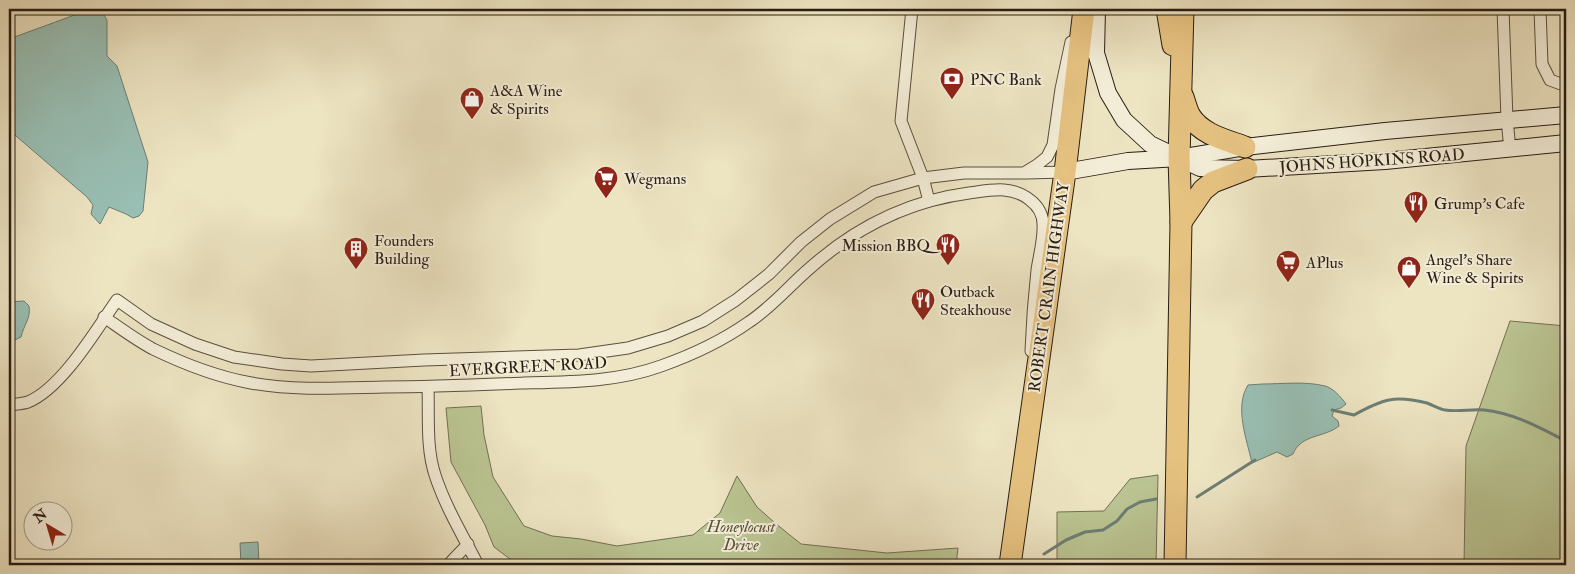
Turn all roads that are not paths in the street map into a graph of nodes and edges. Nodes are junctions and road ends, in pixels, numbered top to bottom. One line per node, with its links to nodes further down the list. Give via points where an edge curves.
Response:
1 (912, 9): 20 (street, via 902,121)
2 (1078, 9): 19 (street, via 1053,145 1047,157)
3 (1084, 9): 18 (highway, ROBERT CRAIN HIGHWAY)
4 (1097, 9): 16 (street, JOHNS HOPKINS ROAD, via 1096,53 1108,93 1124,120 1150,144)
5 (1167, 9): 10 (highway)
6 (1183, 9): 10 (highway)
7 (1503, 9): 12 (street)
8 (1540, 9): 9 (street, via 1542,64 1550,80)
9 (1566, 83)
10 (1182, 94): 14 (highway, via 1190,116 1199,126 1210,134); 16 (highway)
11 (1566, 115): 12 (street, JOHNS HOPKINS ROAD)
12 (1507, 119): 14 (street, JOHNS HOPKINS ROAD); 15 (street)
13 (1566, 143): 15 (street, JOHNS HOPKINS ROAD)
14 (1245, 147): 16 (street, JOHNS HOPKINS ROAD)
15 (1510, 150): 17 (street, JOHNS HOPKINS ROAD)
16 (1179, 158): 17 (street, JOHNS HOPKINS ROAD, via 1200,168); 18 (street, JOHNS HOPKINS ROAD, via 1128,161); 22 (highway)
17 (1247, 169): 22 (highway, via 1213,182 1203,190)
18 (1065, 172): 19 (street, EVERGREEN ROAD); 26 (highway, ROBERT CRAIN HIGHWAY)
19 (1024, 173): 20 (street, EVERGREEN ROAD, via 964,173)
20 (923, 178): 21 (street); 23 (street, EVERGREEN ROAD, via 874,192 830,218 769,274 703,321 628,348 579,355 311,366 234,357 194,344 152,324 117,300)
21 (929, 201): 24 (street, EVERGREEN ROAD, via 891,213 860,230 828,253 750,322 708,347 658,368 599,381); 26 (street, EVERGREEN ROAD, via 960,194 1013,190 1038,207 1044,222 1032,308)
22 (1181, 222): 31 (highway)
23 (104, 317): 24 (street, EVERGREEN ROAD, via 152,348 176,359 201,370 252,384 297,388); 25 (street, EVERGREEN ROAD, via 48,391 27,403)
24 (428, 387): 27 (street, via 430,446 435,474)
25 (9, 405)
26 (1027, 438): 30 (highway, ROBERT CRAIN HIGHWAY)
27 (468, 544): 28 (street); 29 (street)
28 (448, 565)
29 (478, 565)
30 (1010, 565)
31 (1175, 565)

